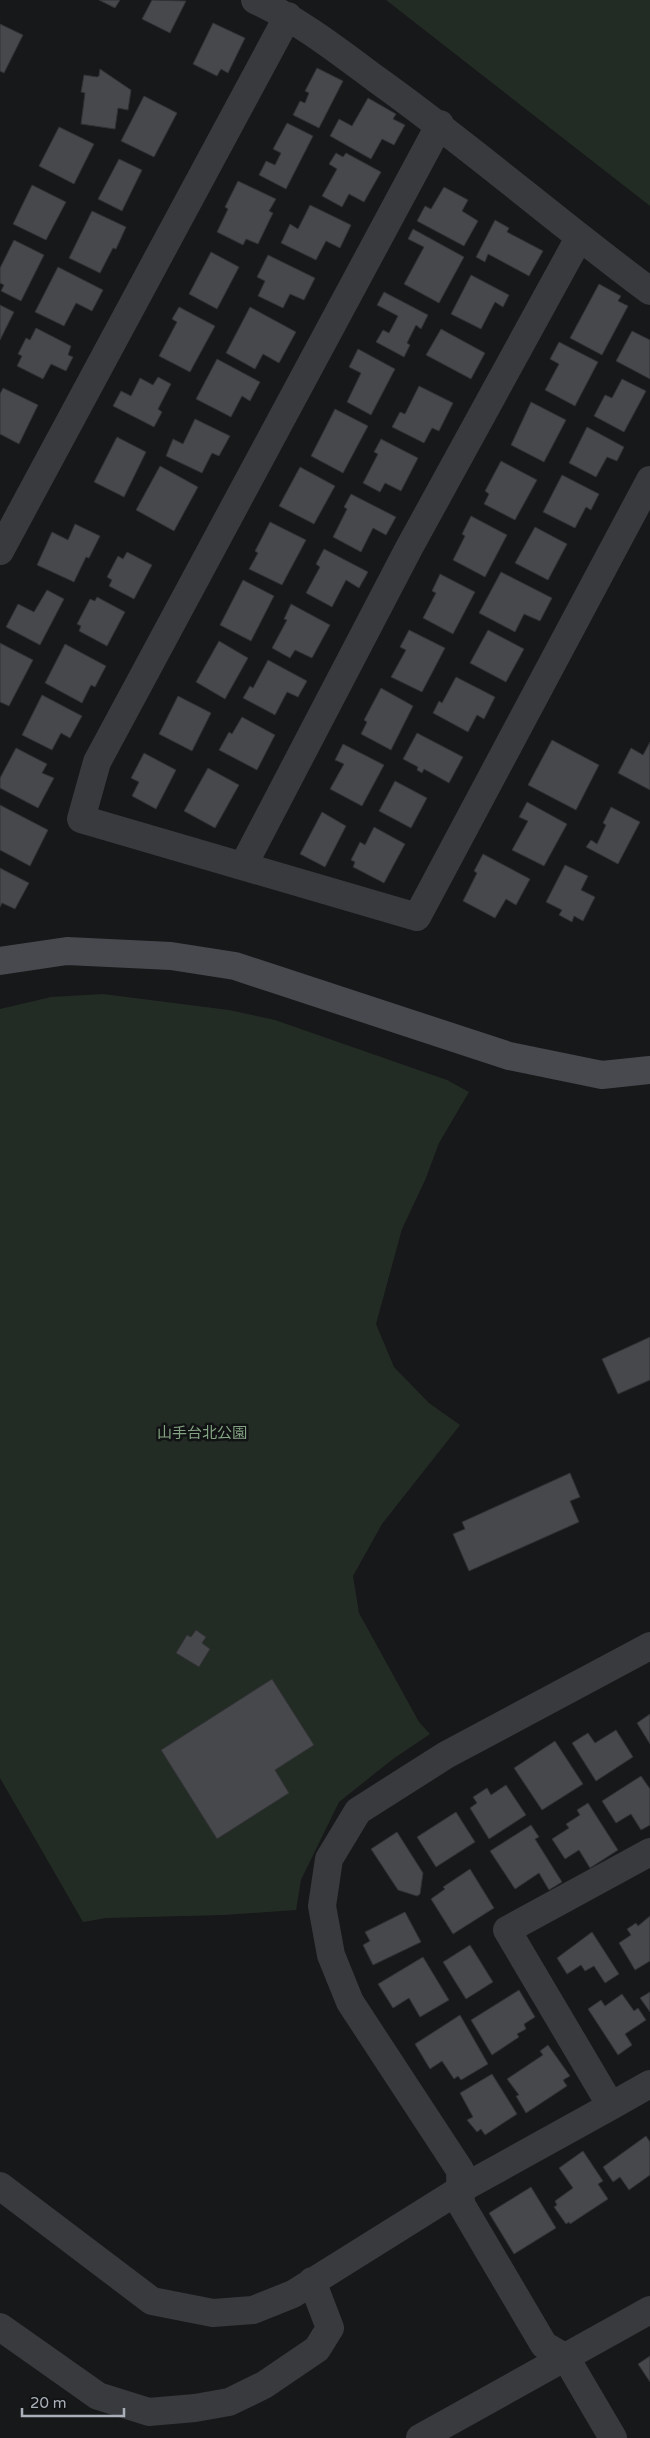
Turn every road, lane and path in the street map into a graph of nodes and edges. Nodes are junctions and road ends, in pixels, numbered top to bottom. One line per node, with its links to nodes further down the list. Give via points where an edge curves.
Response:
1 (255, 0): 2 (street)
2 (288, 16): 3 (street); 7 (street)
3 (440, 124): 4 (street); 8 (street, via 96,762 81,819)
4 (579, 238): 5 (street); 8 (street, via 409,548)
5 (650, 291)
6 (650, 480): 8 (street, via 417,917)
7 (0, 551)
8 (243, 866)
9 (0, 961): 10 (street, via 67,951 171,956 235,966 508,1056 602,1075)
10 (650, 1070)
11 (650, 1646): 16 (street, via 446,1755 358,1810 329,1859 322,1906 331,1956 350,2002 460,2170)
12 (650, 1852): 14 (street, via 507,1930)
13 (650, 2084): 14 (street)
14 (611, 2106): 16 (street)
15 (0, 2186): 17 (street, via 152,2301 213,2313 253,2310 293,2294)
16 (461, 2189): 17 (street); 20 (street, via 461,2204 544,2346)
17 (312, 2281): 19 (street, via 330,2328 317,2349 264,2385 229,2402 195,2408 149,2412 98,2396)
18 (650, 2310): 20 (street)
19 (0, 2327)
20 (566, 2358): 21 (street); 22 (street)
21 (420, 2438)
22 (613, 2438)

